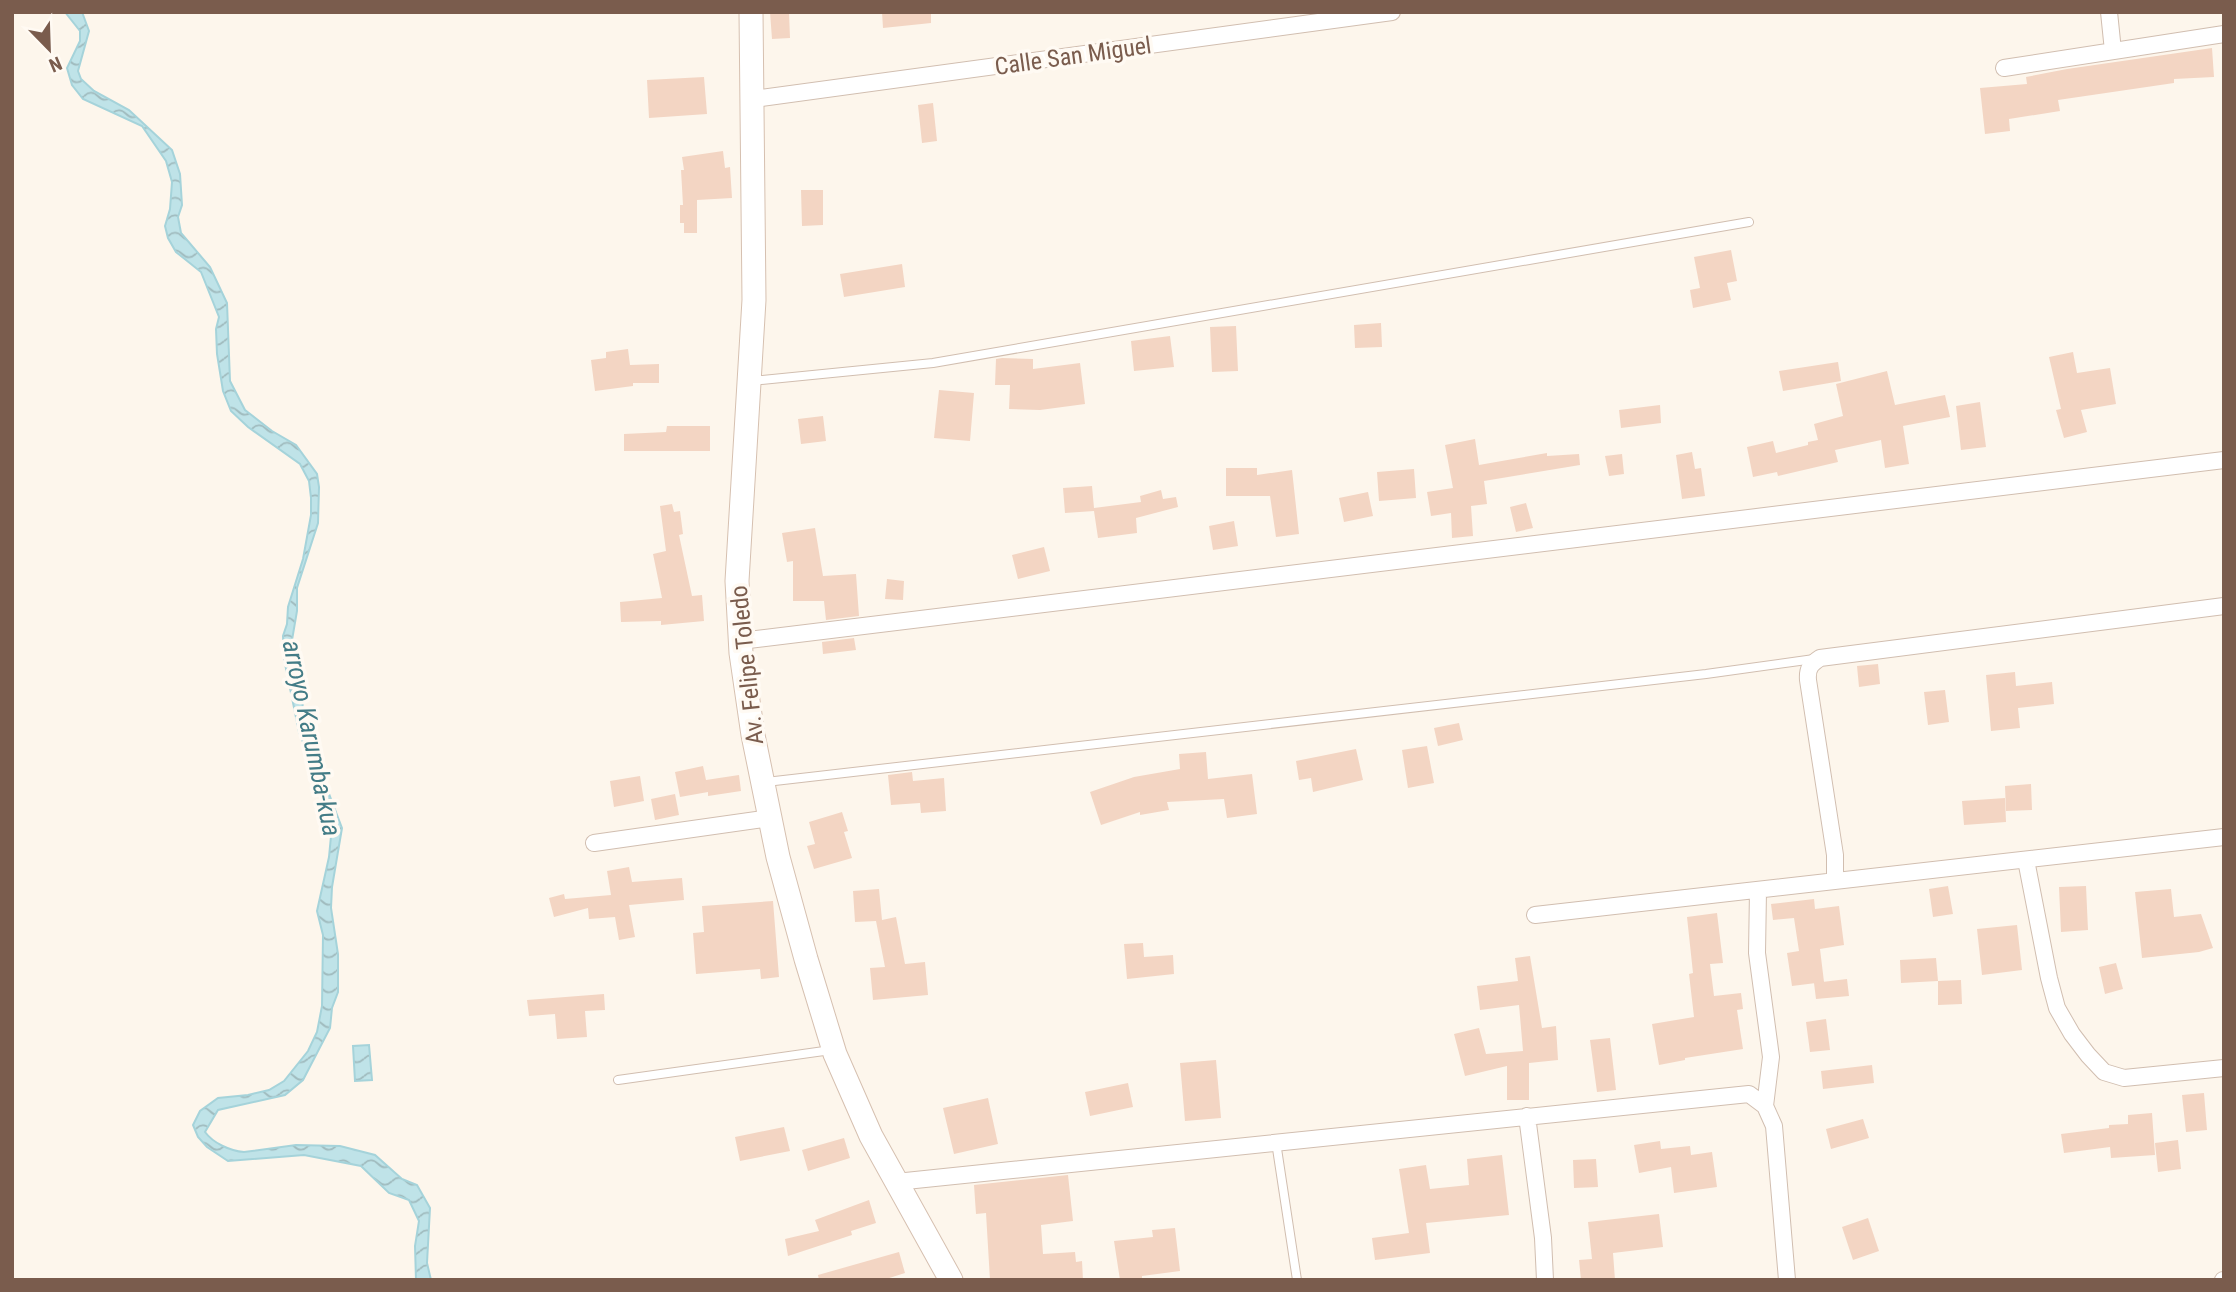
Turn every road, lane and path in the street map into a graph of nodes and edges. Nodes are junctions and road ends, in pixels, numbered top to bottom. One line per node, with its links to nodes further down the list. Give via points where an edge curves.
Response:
1 (751, 12): 7 (main road, Av. Felipe Toledo)
2 (1392, 12): 7 (street, Calle San Miguel)
3 (2109, 12): 5 (street)
4 (2224, 34): 5 (street)
5 (2113, 51): 6 (street)
6 (2004, 68)
7 (754, 99): 9 (main road, Av. Felipe Toledo, via 754,300)
8 (1749, 222): 9 (lane, via 933,363)
9 (749, 381): 12 (main road, Av. Felipe Toledo, via 737,581)
10 (2224, 460): 12 (street)
11 (2224, 606): 13 (street)
12 (740, 640): 14 (main road, Av. Felipe Toledo)
13 (1820, 658): 14 (lane); 19 (street, via 1808,671)
14 (763, 782): 15 (main road, Av. Felipe Toledo)
15 (770, 818): 17 (street); 22 (main road, Av. Felipe Toledo, via 802,947)
16 (2224, 836): 18 (street)
17 (594, 843)
18 (2026, 860): 19 (street); 23 (street, via 2057,1008 2104,1072 2124,1078)
19 (1835, 881): 20 (street)
20 (1758, 891): 21 (street); 25 (street, via 1757,953 1771,1057)
21 (1535, 915)
22 (834, 1049): 24 (lane); 28 (main road, Av. Felipe Toledo)
23 (2224, 1068)
24 (618, 1080)
25 (1765, 1106): 26 (street, via 1749,1094); 32 (street, via 1774,1126)
26 (1527, 1116): 27 (street); 31 (street)
27 (1276, 1142): 28 (street); 30 (lane)
28 (896, 1182): 29 (main road, Av. Felipe Toledo)
29 (951, 1280)
30 (1297, 1280)
31 (1545, 1280)
32 (1787, 1280)

